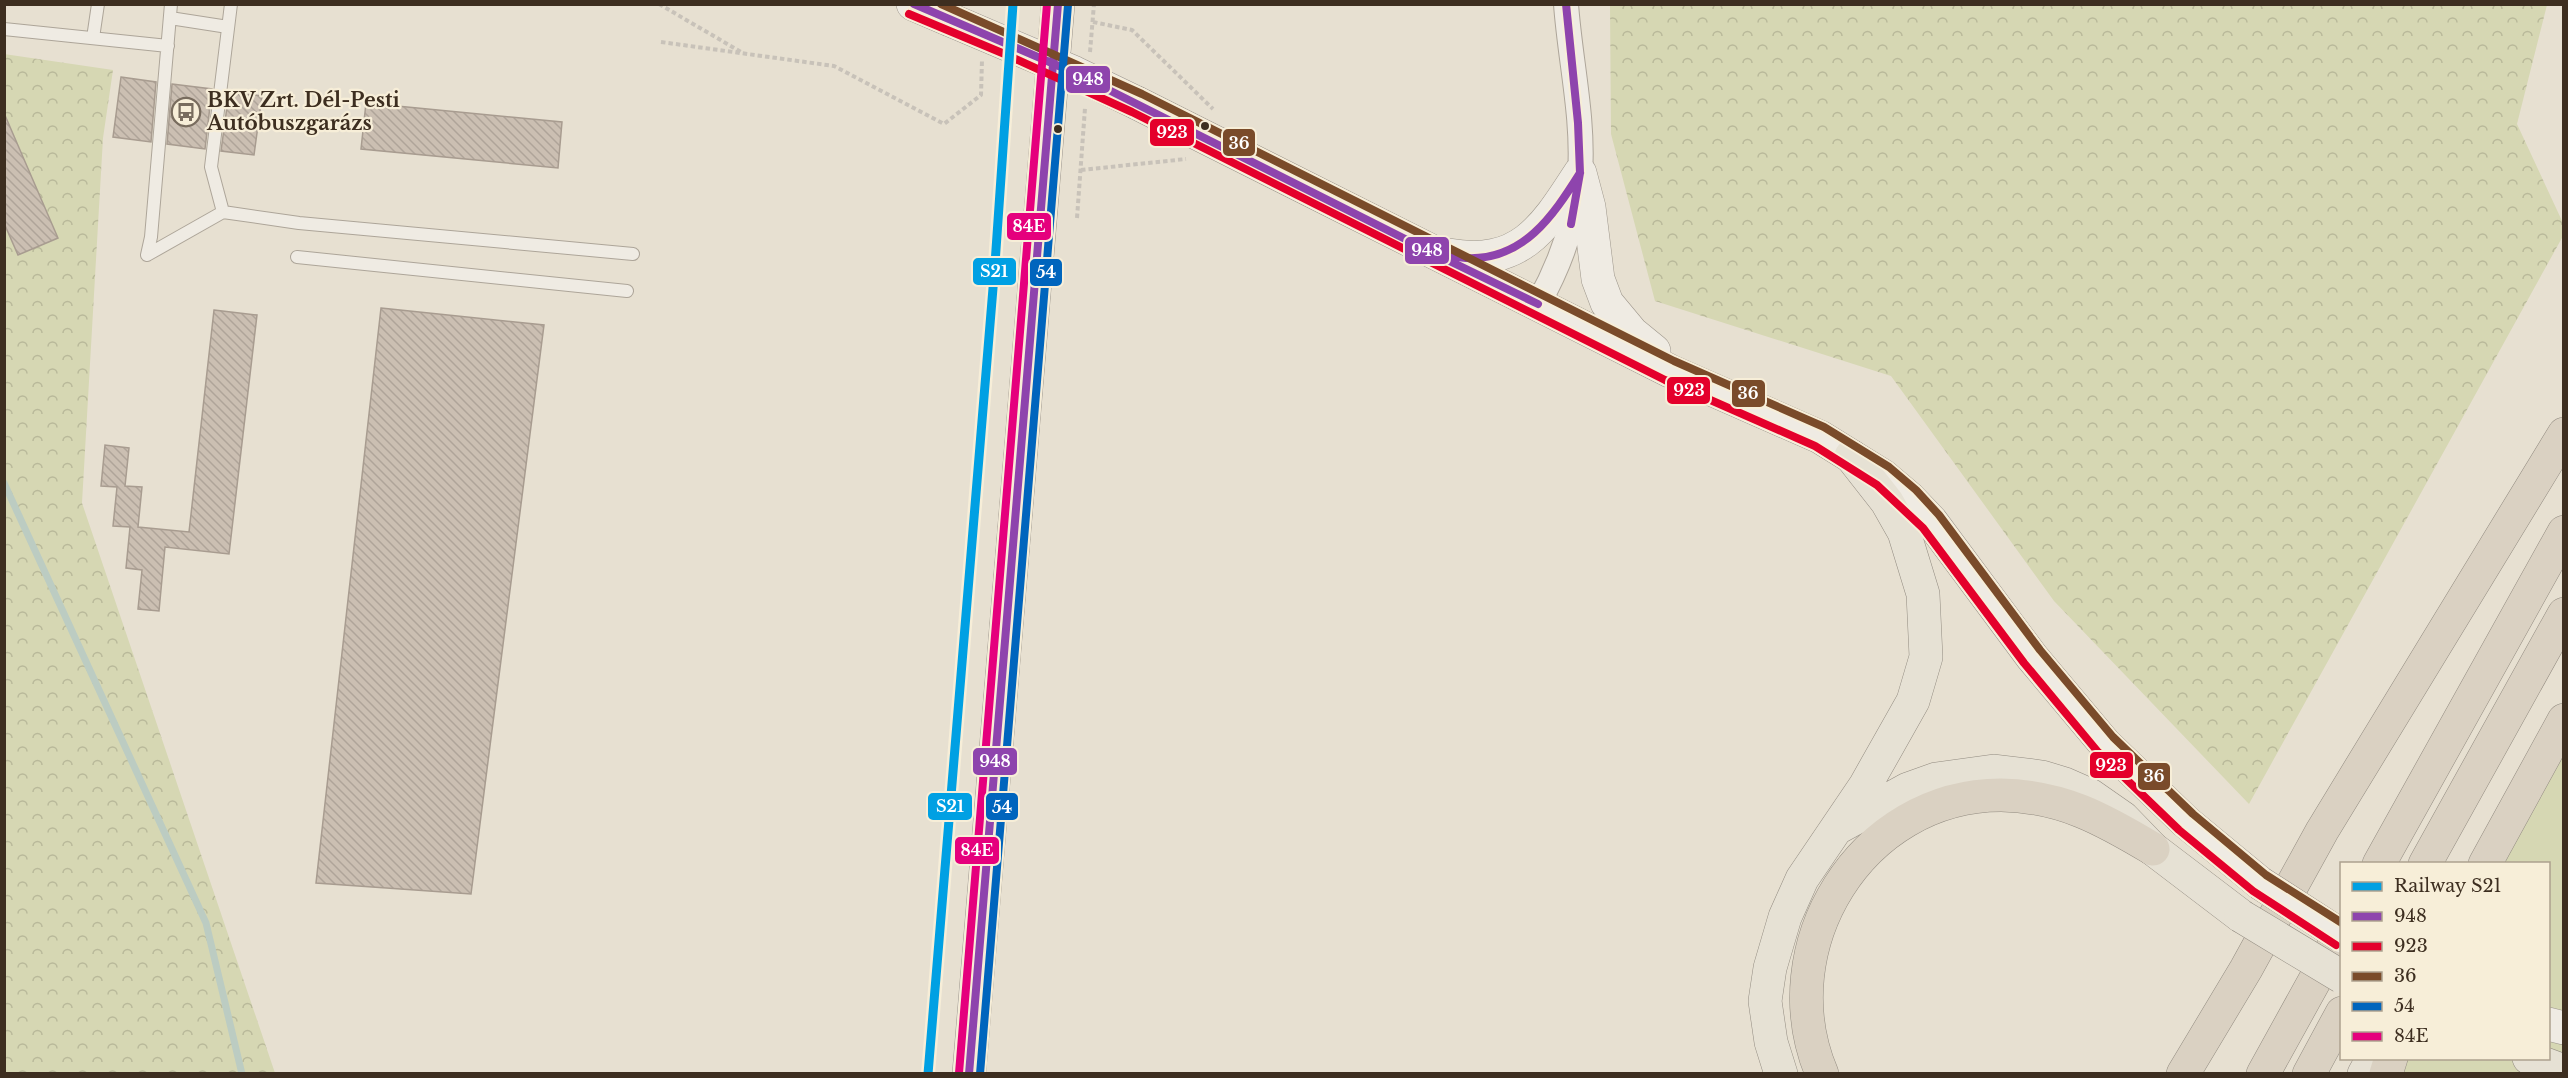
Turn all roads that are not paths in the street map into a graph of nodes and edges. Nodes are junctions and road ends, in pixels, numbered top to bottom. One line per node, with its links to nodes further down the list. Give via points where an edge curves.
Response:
1 (98, 4): 12 (lane)
2 (171, 4): 9 (lane)
3 (231, 4): 10 (lane)
4 (912, 4): 17 (main road, bridge, via 1137,103)
5 (1058, 4): 41 (main road)
6 (1552, 4): 13 (street)
7 (1566, 4): 13 (street)
8 (1578, 4): 13 (street)
9 (170, 18): 10 (lane); 14 (lane)
10 (228, 27): 16 (lane, via 211,167)
11 (4, 29): 12 (lane)
12 (93, 38): 14 (lane)
13 (1569, 45): 15 (street)
14 (168, 46): 16 (lane, via 147,255)
15 (1580, 173): 17 (main road, via 1549,221 1524,244 1493,256 1468,258); 21 (street, via 1563,253); 22 (main road, via 1598,279 1607,303)
16 (223, 212): 18 (lane, via 299,223)
17 (1429, 251): 21 (main road)
18 (633, 254)
19 (297, 257): 20 (lane)
20 (627, 291)
21 (1538, 304): 22 (main road)
22 (1670, 371): 24 (main road, via 1820,437)
23 (2564, 434): 35 (highway, via 2322,831)
24 (1851, 456): 28 (main road, via 1887,502 1904,532 1923,594 1926,657 1913,701 1865,786); 33 (main road, bridge, via 1882,476 1931,521 2032,657 2105,744 2186,822 2260,883)
25 (2564, 532): 30 (highway)
26 (2564, 614): 31 (highway)
27 (2564, 720): 32 (highway)
28 (1834, 830): 29 (main road, via 1908,789 1936,780 1994,771 2042,777 2090,795 2123,818); 42 (main road, via 1802,879 1770,968 1765,1001)
29 (2153, 849): 36 (main road, bridge, via 2241,916); 43 (highway, via 2087,812 2033,797 1977,797 1952,802 1892,829 1841,883 1827,906 1809,957 1806,1010)
30 (2380, 862)
31 (2426, 862)
32 (2486, 862)
33 (2340, 935)
34 (2340, 935): 46 (highway)
35 (2246, 969): 44 (highway); 45 (main road)
36 (2340, 975)
37 (2340, 1017): 47 (highway)
38 (2372, 1060): 48 (main road)
39 (2532, 1060): 40 (main road)
40 (2564, 1071)
41 (969, 1074)
42 (1781, 1074)
43 (1822, 1074)
44 (2183, 1074)
45 (2196, 1074)
46 (2263, 1074)
47 (2309, 1074)
48 (2364, 1074)

